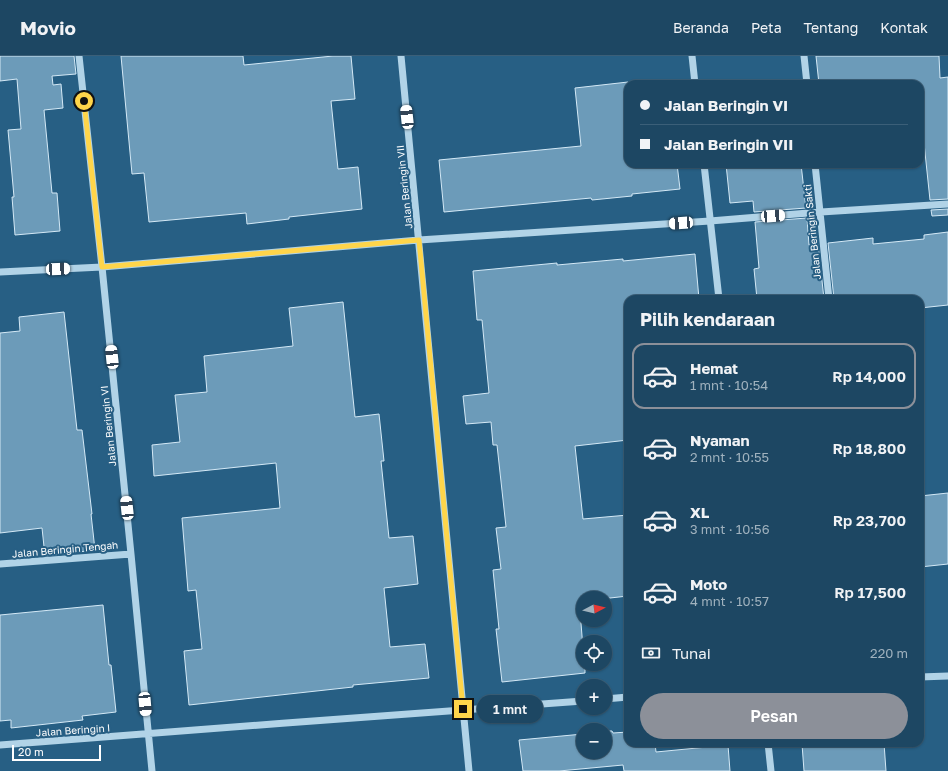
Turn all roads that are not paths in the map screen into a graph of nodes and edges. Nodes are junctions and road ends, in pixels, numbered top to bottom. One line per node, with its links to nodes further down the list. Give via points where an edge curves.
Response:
1 (79, 56): 13 (street, Jalan Beringin VI)
2 (401, 56): 12 (street, Jalan Beringin VII)
3 (692, 56): 5 (street)
4 (804, 56): 6 (street)
5 (695, 80)
6 (807, 80)
7 (704, 168): 11 (street)
8 (816, 168): 10 (street, Jalan Beringin Sakti)
9 (948, 204): 10 (street)
10 (821, 212): 11 (street); 16 (street, Jalan Beringin Sakti)
11 (710, 221): 12 (street); 15 (street)
12 (419, 240): 13 (street); 24 (street, Jalan Beringin VII)
13 (102, 267): 14 (street); 17 (street, Jalan Beringin VI)
14 (0, 272)
15 (719, 295)
16 (829, 295)
17 (132, 554): 18 (street, Jalan Beringin Tengah); 25 (street, Jalan Beringin VI)
18 (0, 564)
19 (948, 676): 20 (street)
20 (924, 677)
21 (624, 697): 22 (street)
22 (612, 698)
23 (576, 701): 24 (street, Jalan Beringin I)
24 (463, 709): 25 (street, Jalan Beringin I); 29 (street, Jalan Beringin VII)
25 (148, 735): 26 (street, Jalan Beringin I); 28 (street, Jalan Beringin VI)
26 (0, 745)
27 (768, 747): 30 (street)
28 (152, 771)
29 (469, 771)
30 (771, 771)

